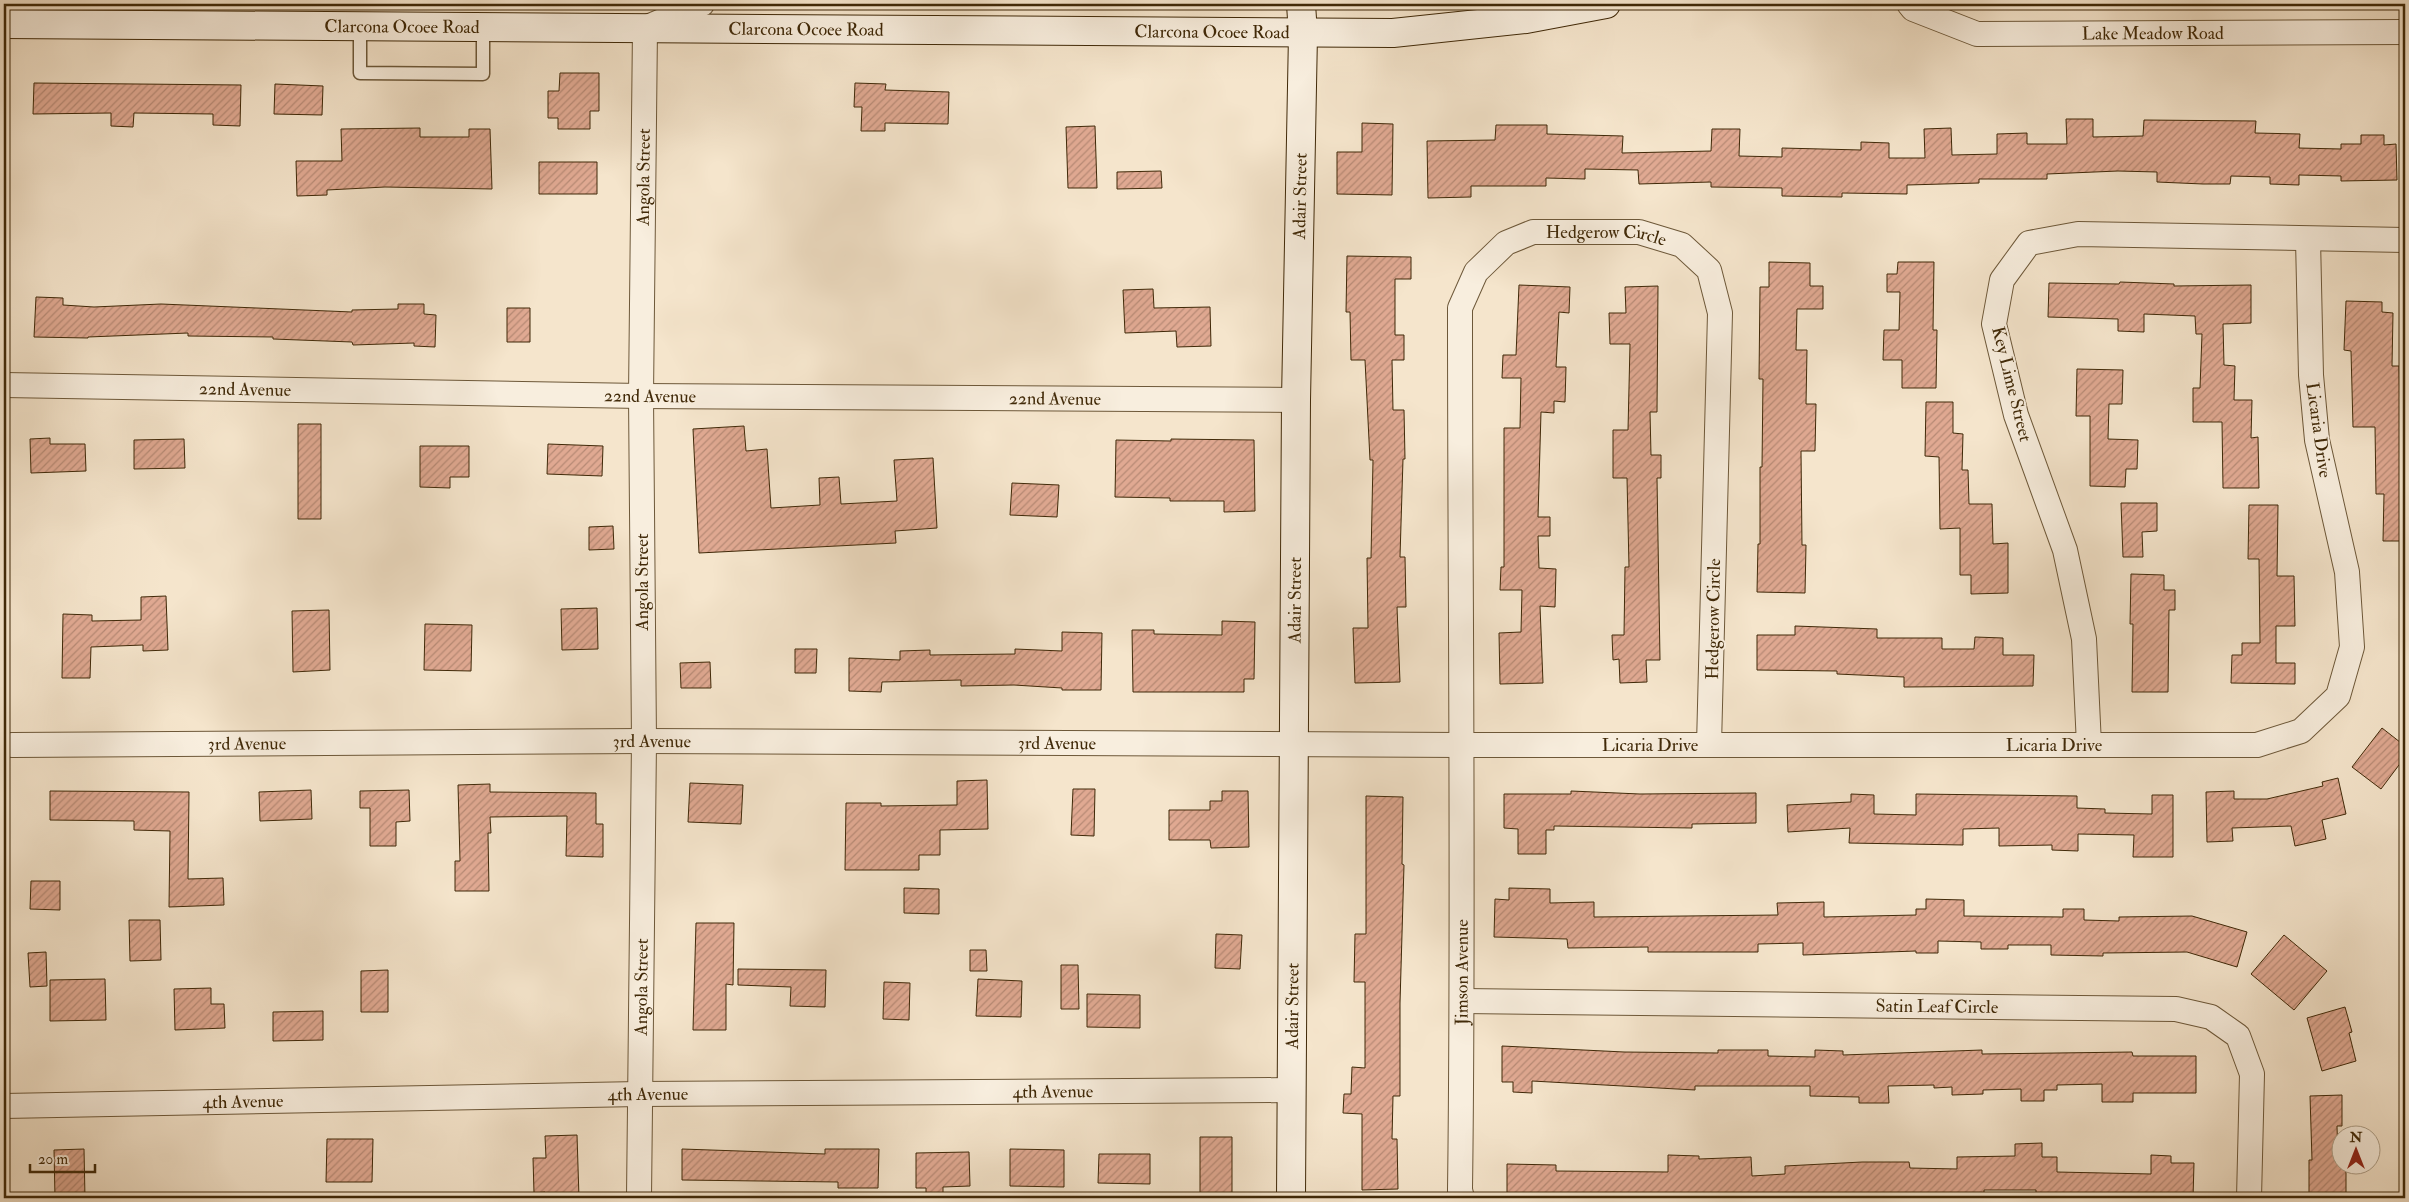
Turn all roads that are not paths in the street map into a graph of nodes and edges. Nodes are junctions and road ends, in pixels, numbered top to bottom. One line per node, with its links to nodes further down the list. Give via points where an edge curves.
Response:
1 (702, 4): 8 (street)
2 (1301, 4): 10 (street, Adair Street)
3 (1606, 4): 10 (street, Clarcona Ocoee Road, via 1526,19 1393,33)
4 (1909, 4): 9 (street, Lake Meadow Road, via 1913,9 1977,34)
5 (4, 24): 6 (street, Clarcona Ocoee Road)
6 (360, 26): 7 (street, Clarcona Ocoee Road); 7 (lane, via 360,73 483,74)
7 (483, 27): 8 (street, Clarcona Ocoee Road)
8 (645, 28): 10 (street, Clarcona Ocoee Road); 14 (street, Angola Street)
9 (2405, 32)
10 (1303, 34): 15 (street, Adair Street)
11 (2308, 240): 12 (street, Key Lime Street); 21 (street, Licaria Drive, via 2311,375 2317,440 2347,572 2351,628 2352,647 2338,696 2300,731 2257,745); 21 (street, Key Lime Street, via 2078,234 2030,243 2002,280 1994,324 2016,415 2064,550 2084,639)
12 (2405, 240)
13 (4, 385): 14 (street, 22nd Avenue)
14 (641, 396): 15 (street, 22nd Avenue); 16 (street, Angola Street)
15 (1296, 400): 17 (street, Adair Street)
16 (644, 741): 17 (street, 3rd Avenue); 18 (street, 3rd Avenue); 24 (street, Angola Street)
17 (1293, 743): 19 (street, Licaria Drive); 23 (street, Adair Street)
18 (12, 745)
19 (1460, 745): 20 (street, Licaria Drive); 20 (street, Hedgerow Circle, via 1460,308 1476,272 1506,243 1533,232 1639,232 1682,245 1710,270 1720,313); 22 (street, Jimson Avenue)
20 (1710, 745): 21 (street, Licaria Drive)
21 (2089, 745)
22 (1463, 1000): 28 (street, Jimson Avenue); 29 (street, Satin Leaf Circle, via 2176,1009 2211,1017 2238,1036 2252,1074)
23 (1291, 1090): 24 (street, 4th Avenue); 27 (street, Adair Street)
24 (639, 1094): 25 (street, 4th Avenue); 26 (street, Angola Street)
25 (4, 1106)
26 (639, 1198)
27 (1291, 1198)
28 (1462, 1198)
29 (2250, 1198)

